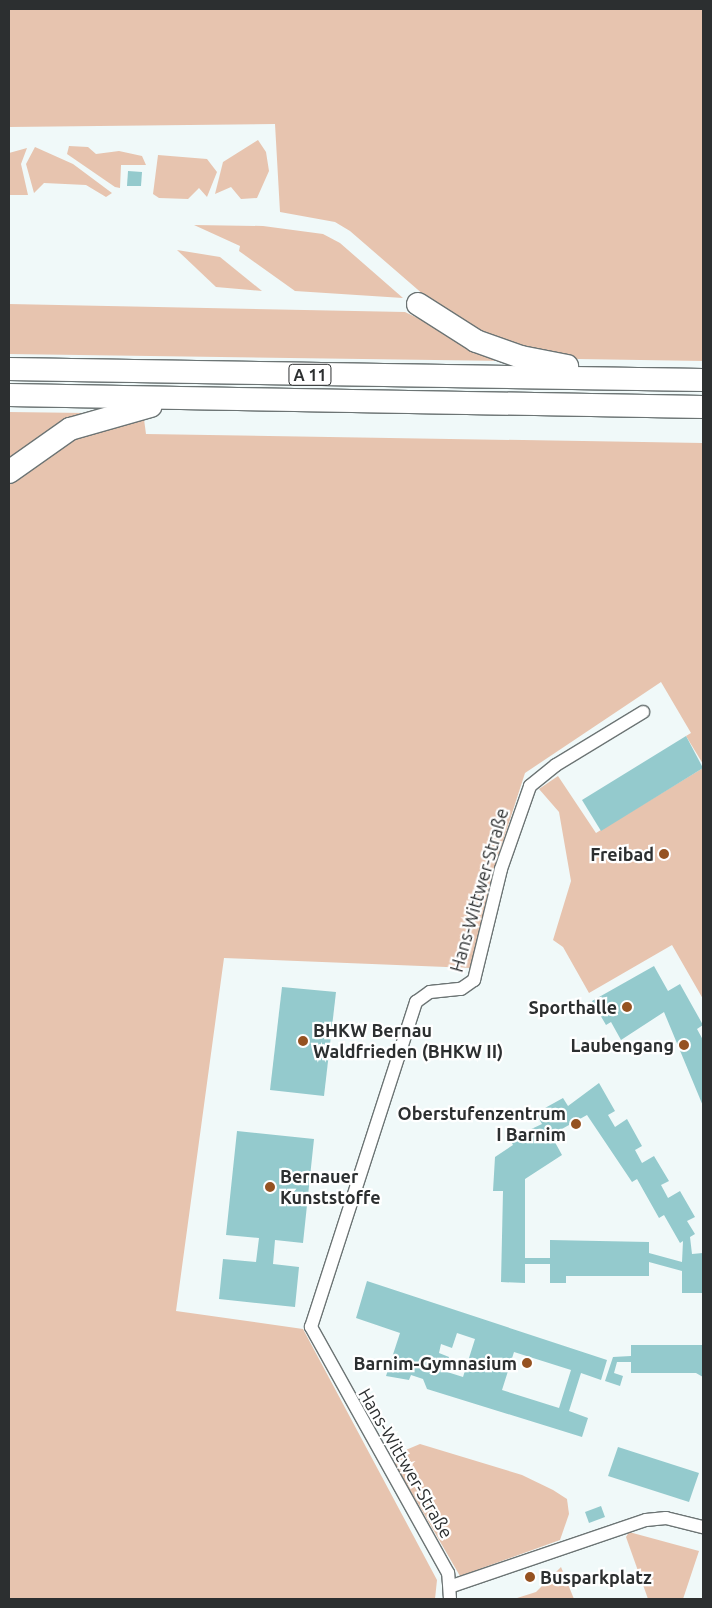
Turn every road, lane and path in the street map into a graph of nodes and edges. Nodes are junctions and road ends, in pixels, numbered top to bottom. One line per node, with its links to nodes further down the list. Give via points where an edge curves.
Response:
1 (418, 304): 3 (highway, via 498,350 543,363 592,368)
2 (9, 369): 3 (highway, A 11)
3 (610, 378): 4 (highway, A 11)
4 (703, 380)
5 (9, 395): 6 (highway, A 11)
6 (186, 398): 7 (highway, A 11); 8 (highway, via 70,429)
7 (703, 407)
8 (9, 472)
9 (643, 712): 11 (street, Hans-Wittwer-Straße, via 556,764 530,786 501,869 474,980 461,989 430,992 416,1002 310,1328)
10 (703, 1527): 11 (street, via 666,1518 646,1520)
11 (452, 1586): 12 (street)
12 (450, 1599)

